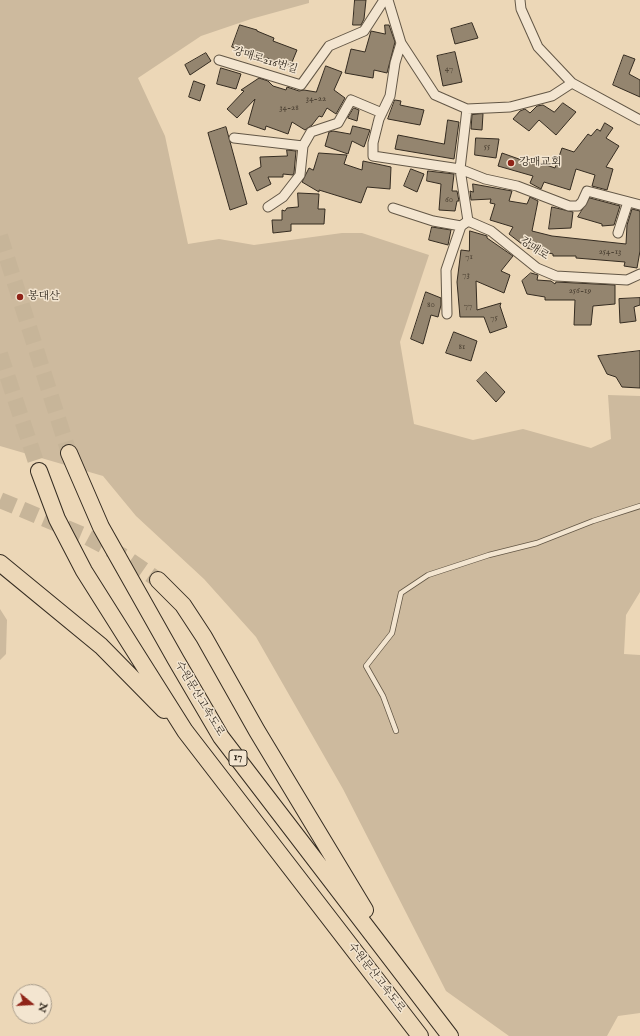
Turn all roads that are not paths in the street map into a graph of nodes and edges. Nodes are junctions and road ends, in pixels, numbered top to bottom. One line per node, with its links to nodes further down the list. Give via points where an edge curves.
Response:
1 (384, 0): 5 (street, 강매로216번길, via 364,31 329,46 301,85)
2 (388, 0): 4 (street)
3 (520, 0): 6 (street, via 521,9 538,47)
4 (400, 44): 7 (street, via 435,95); 8 (street, via 390,96)
5 (219, 60)
6 (572, 83): 7 (street, via 552,96 510,108); 9 (street)
7 (467, 108): 12 (street)
8 (382, 113): 11 (street, via 351,100 338,123 311,132); 12 (street, via 373,143 373,156)
9 (640, 120)
10 (234, 138): 11 (street)
11 (303, 146): 15 (street, via 300,174 283,197)
12 (460, 169): 13 (street, via 485,179 517,186 569,206 578,206 587,191); 17 (street)
13 (628, 202): 14 (street); 18 (street)
14 (640, 205)
15 (268, 207)
16 (393, 208): 17 (street, via 432,221)
17 (465, 223): 19 (street, 강매로, via 490,231 537,268 556,276 627,280); 20 (street, via 446,270)
18 (618, 233)
19 (640, 274)
20 (447, 314)
21 (69, 453): 28 (highway, 수원문산고속도로 / 17, via 101,528 221,736)
22 (39, 471): 26 (highway, 수원문산고속도로 / 17, via 57,518 84,570)
23 (640, 506): 27 (lane, via 537,543 489,554 428,575 401,593 392,633 366,666 383,696)
24 (0, 563): 26 (highway, 수원문산고속도로 / 17, via 101,646)
25 (158, 580): 28 (highway, 수원문산고속도로 / 17, via 183,605 204,637 257,731)
26 (185, 731): 29 (highway, 수원문산고속도로 / 17)
27 (396, 731)
28 (408, 980): 30 (highway, 수원문산고속도로 / 17)
29 (420, 1036)
30 (450, 1036)

